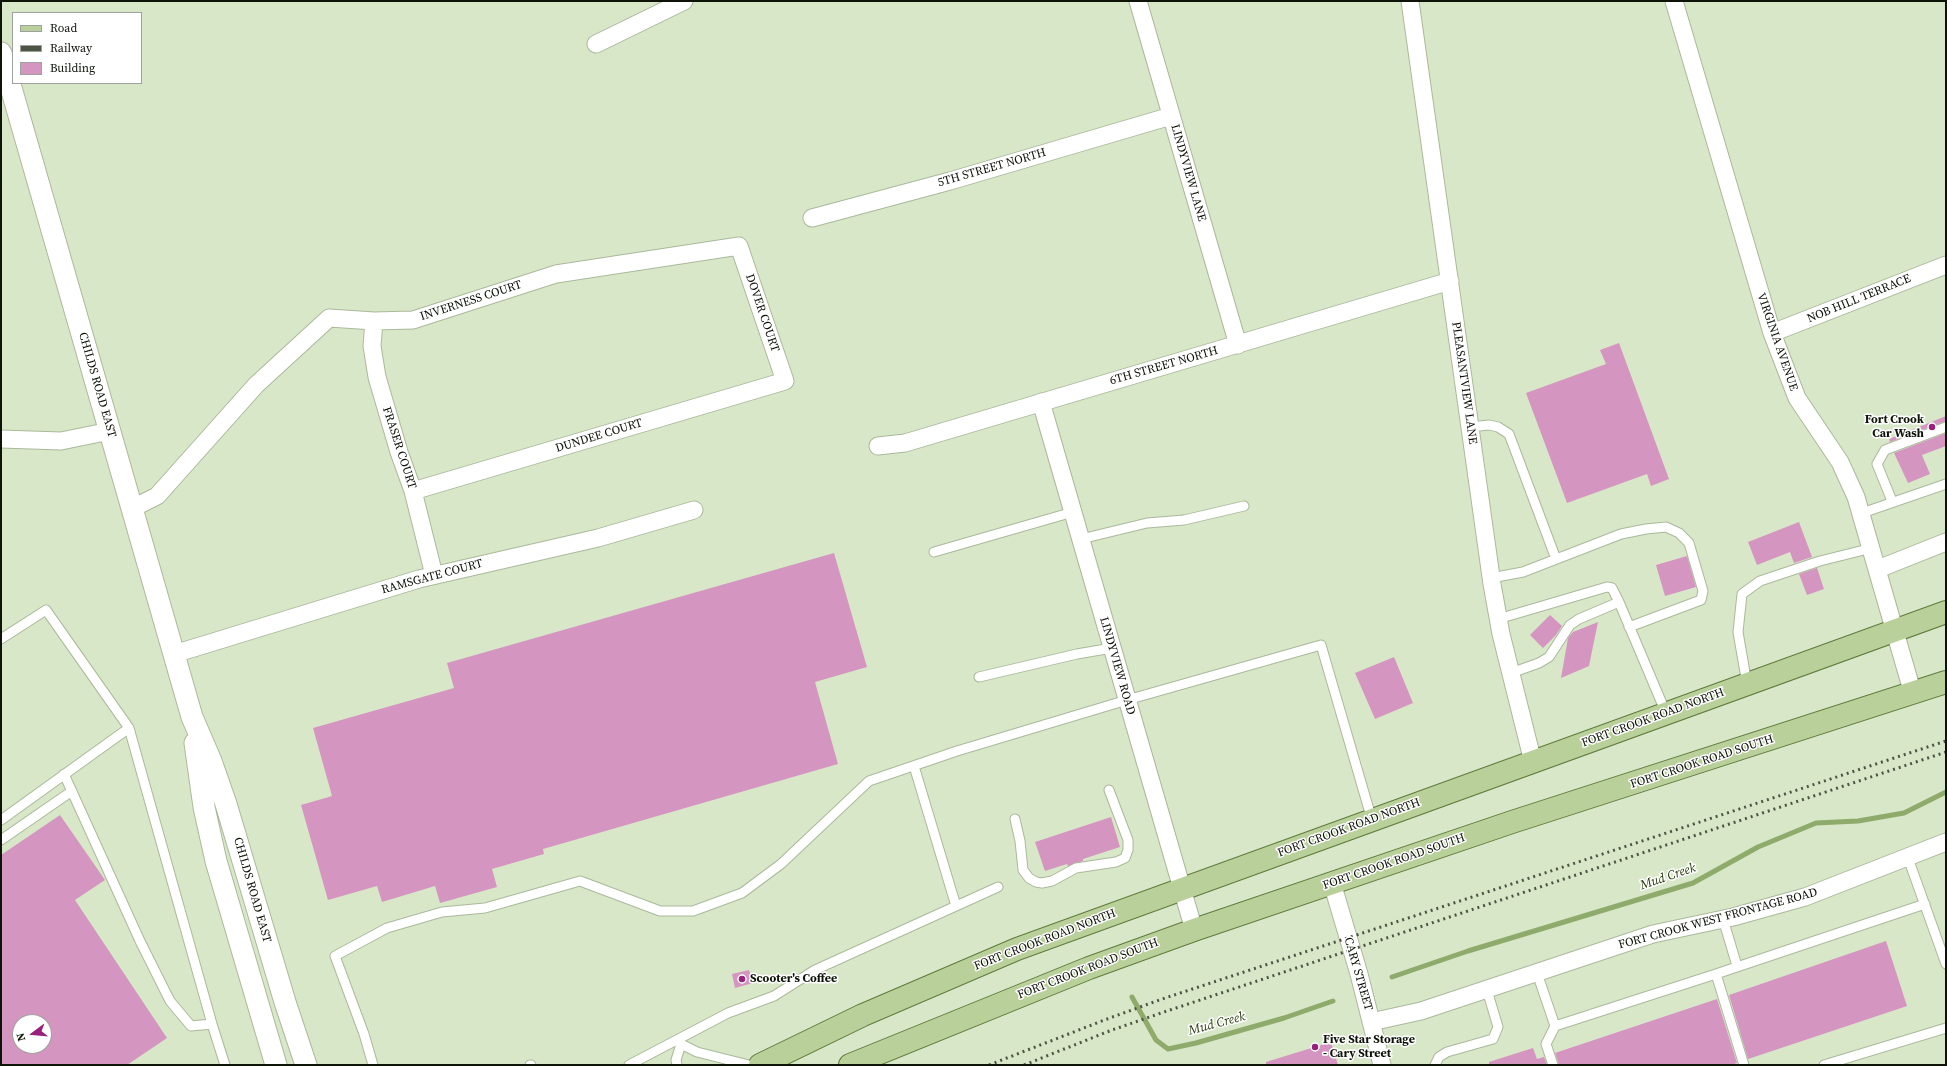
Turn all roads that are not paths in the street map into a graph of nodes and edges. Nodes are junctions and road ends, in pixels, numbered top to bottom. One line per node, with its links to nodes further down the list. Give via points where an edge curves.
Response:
1 (684, 1): 5 (street)
2 (1138, 1): 7 (street, LINDYVIEW LANE)
3 (1410, 1): 11 (street, PLEASANTVIEW LANE)
4 (1674, 1): 13 (street, VIRGINIA AVENUE)
5 (596, 44)
6 (1, 53): 19 (street, CHILDS ROAD EAST)
7 (1171, 116): 8 (street, 5TH STREET NORTH, via 950,181); 14 (street, LINDYVIEW LANE)
8 (812, 218)
9 (739, 246): 12 (street, INVERNESS COURT, via 556,274 413,320); 15 (street, DOVER COURT)
10 (1946, 265): 13 (street, NOB HILL TERRACE)
11 (1450, 281): 14 (street, 6TH STREET NORTH); 17 (street, PLEASANTVIEW LANE)
12 (374, 321): 23 (street, FRASER COURT, via 372,346 377,377); 26 (street, INVERNESS COURT, via 329,318 256,385 157,496)
13 (1772, 333): 29 (street, VIRGINIA AVENUE, via 1797,398 1840,462)
14 (1238, 345): 16 (street, 6TH STREET NORTH)
15 (786, 381): 23 (street, DUNDEE COURT)
16 (1041, 402): 21 (street, 6TH STREET NORTH, via 905,442); 28 (street, LINDYVIEW ROAD)
17 (1470, 427): 34 (lane, via 1488,425 1498,427 1509,434); 37 (street, PLEASANTVIEW LANE)
18 (1946, 427): 24 (lane, via 1885,450 1877,464)
19 (110, 431): 20 (street, via 61,440); 26 (street, CHILDS ROAD EAST)
20 (1, 440)
21 (878, 446)
22 (1946, 484): 24 (lane)
23 (413, 491): 36 (street, FRASER COURT)
24 (1892, 502): 29 (lane)
25 (1244, 506): 30 (lane, via 1184,520 1147,523)
26 (133, 508): 45 (street, CHILDS ROAD EAST)
27 (694, 510): 36 (street, RAMSGATE COURT, via 598,538)
28 (1073, 512): 30 (street, LINDYVIEW ROAD); 33 (lane)
29 (1862, 513): 32 (street, VIRGINIA AVENUE)
30 (1081, 539): 44 (street, LINDYVIEW ROAD)
31 (1946, 542): 35 (street)
32 (1872, 548): 35 (street, VIRGINIA AVENUE); 49 (lane, via 1820,561 1760,581 1742,594 1738,632)
33 (934, 552)
34 (1556, 559): 37 (lane, via 1523,572); 41 (lane, via 1621,534 1666,528 1679,533 1689,544 1703,591 1701,600)
35 (1878, 569): 42 (street, VIRGINIA AVENUE)
36 (434, 575): 45 (street, RAMSGATE COURT)
37 (1491, 578): 40 (street, PLEASANTVIEW LANE)
38 (1619, 602): 40 (lane, via 1612,588 1606,587); 41 (lane); 46 (lane, via 1579,619 1570,625 1549,657)
39 (1946, 612): 42 (main road, FORT CROOK ROAD NORTH)
40 (1498, 619): 46 (street, PLEASANTVIEW LANE)
41 (1630, 627): 52 (lane)
42 (1894, 630): 49 (main road, FORT CROOK ROAD NORTH); 50 (street, VIRGINIA AVENUE)
43 (1, 639): 54 (lane, via 46,610)
44 (1112, 648): 47 (lane); 51 (street, LINDYVIEW ROAD)
45 (174, 654): 53 (street, CHILDS ROAD EAST)
46 (1511, 673): 55 (street, PLEASANTVIEW LANE)
47 (979, 677)
48 (1946, 682): 50 (main road, FORT CROOK ROAD SOUTH)
49 (1747, 684): 52 (main road, FORT CROOK ROAD NORTH)
50 (1914, 694): 66 (main road, FORT CROOK ROAD SOUTH, via 1512,822)
51 (1127, 700): 56 (lane); 62 (lane, via 1321,645); 68 (street, LINDYVIEW ROAD)
52 (1666, 713): 55 (main road, FORT CROOK ROAD NORTH)
53 (192, 717): 84 (street, CHILDS ROAD EAST, via 204,807 216,860); 85 (street, CHILDS ROAD EAST, via 211,760 226,804)
54 (129, 728): 57 (lane); 79 (lane)
55 (1533, 762): 62 (main road, FORT CROOK ROAD NORTH)
56 (914, 766): 70 (lane); 86 (lane, via 869,781 781,864 742,893 693,911 660,911 580,881 485,908 442,912 394,926 336,956)
57 (64, 774): 59 (lane); 61 (lane)
58 (1109, 790): 60 (lane, via 1128,840 1125,858 1116,862 1076,868 1052,881 1042,884 1036,882 1029,878 1024,870)
59 (72, 791): 63 (lane); 79 (lane, via 170,1001 192,1026)
60 (1015, 819)
61 (1, 820)
62 (1372, 820): 68 (main road, FORT CROOK ROAD NORTH)
63 (1, 840)
64 (1946, 842): 65 (street, FORT CROOK WEST FRONTAGE ROAD)
65 (1908, 858): 69 (lane); 71 (street, FORT CROOK WEST FRONTAGE ROAD, via 1804,897)
66 (1332, 883): 72 (main road, FORT CROOK ROAD SOUTH); 78 (street, CARY STREET)
67 (998, 887): 70 (lane)
68 (1182, 889): 72 (street, LINDYVIEW ROAD); 90 (main road, FORT CROOK ROAD NORTH, via 1017,949 863,1015)
69 (1924, 904): 73 (lane); 74 (lane)
70 (956, 906): 82 (lane, via 815,970 774,996 728,1013)
71 (1723, 919): 74 (lane); 75 (street, FORT CROOK WEST FRONTAGE ROAD, via 1653,934)
72 (1194, 930): 91 (main road, FORT CROOK ROAD SOUTH, via 1082,970)
73 (1946, 964)
74 (1737, 966): 76 (lane)
75 (1537, 973): 77 (street, FORT CROOK WEST FRONTAGE ROAD); 80 (lane)
76 (1716, 974): 80 (lane); 95 (lane)
77 (1487, 990): 78 (street, FORT CROOK WEST FRONTAGE ROAD, via 1421,1012); 93 (lane, via 1498,1027 1493,1039 1447,1052 1439,1057)
78 (1372, 1022): 92 (street, CARY STREET)
79 (212, 1024): 83 (lane)
80 (1555, 1026): 94 (lane, via 1546,1044)
81 (1946, 1028): 96 (lane)
82 (680, 1041): 87 (lane); 88 (lane); 89 (lane, via 697,1052)
83 (225, 1065)
84 (276, 1065)
85 (306, 1065)
86 (373, 1065)
87 (629, 1065)
88 (677, 1065)
89 (749, 1065)
90 (760, 1065)
91 (850, 1065)
92 (1382, 1065)
93 (1435, 1065)
94 (1553, 1065)
95 (1744, 1065)
96 (1824, 1065)

